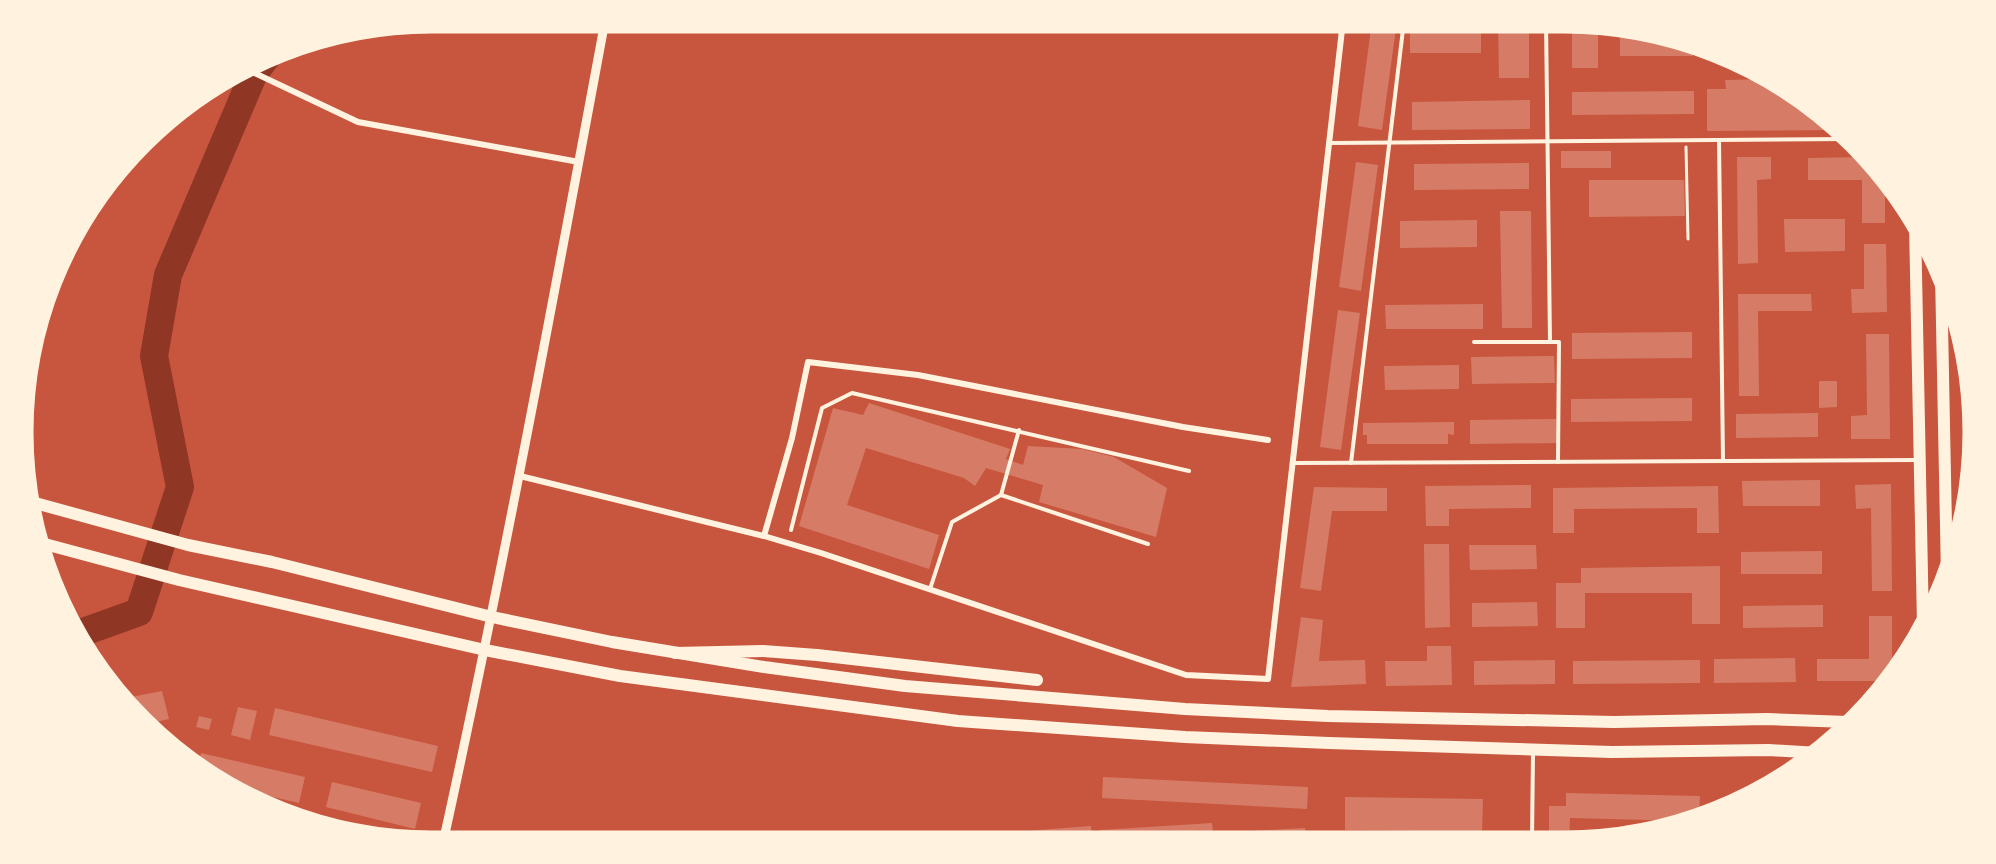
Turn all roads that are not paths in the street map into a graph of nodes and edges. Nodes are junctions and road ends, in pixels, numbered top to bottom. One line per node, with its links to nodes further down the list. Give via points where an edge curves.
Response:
1 (603, 32): 11 (street)
2 (1342, 32): 10 (street)
3 (1403, 32): 9 (lane)
4 (1546, 32): 8 (lane)
5 (255, 73): 11 (street, via 358,122)
6 (1837, 139): 7 (lane)
7 (1719, 140): 8 (lane); 19 (lane)
8 (1548, 141): 9 (lane); 15 (lane)
9 (1390, 142): 10 (lane); 22 (lane)
10 (1329, 143): 21 (street)
11 (579, 162): 24 (street)
12 (1915, 240): 18 (main road)
13 (1942, 299): 31 (main road)
14 (1474, 342): 15 (lane)
15 (1550, 342): 20 (lane, via 1559,342)
16 (1019, 430): 23 (lane); 25 (lane); 27 (lane, via 852,393 822,408)
17 (1268, 440): 28 (street, via 918,375 808,362 792,438)
18 (1920, 460): 19 (lane); 33 (main road)
19 (1723, 461): 20 (lane)
20 (1558, 462): 22 (lane)
21 (1293, 463): 22 (lane); 32 (street, via 1268,679 1186,675)
22 (1352, 463)
23 (1189, 471)
24 (520, 476): 28 (street); 34 (street)
25 (1001, 495): 29 (lane); 32 (lane, via 952,522)
26 (38, 504): 34 (main road, via 188,546 272,562)
27 (791, 530)
28 (764, 536): 32 (street)
29 (1148, 544)
30 (48, 545): 35 (main road, via 179,580)
31 (1946, 550)
32 (930, 589)
33 (1923, 610)
34 (492, 617): 35 (street); 36 (main road)
35 (485, 650): 39 (main road, via 620,676 958,721 1185,737); 41 (street)
36 (675, 652): 37 (main road, via 817,655); 38 (main road, via 905,686 1185,709 1614,722)
37 (1037, 680)
38 (1840, 722)
39 (1533, 749): 40 (main road); 42 (lane)
40 (1805, 752)
41 (445, 832)
42 (1532, 832)

